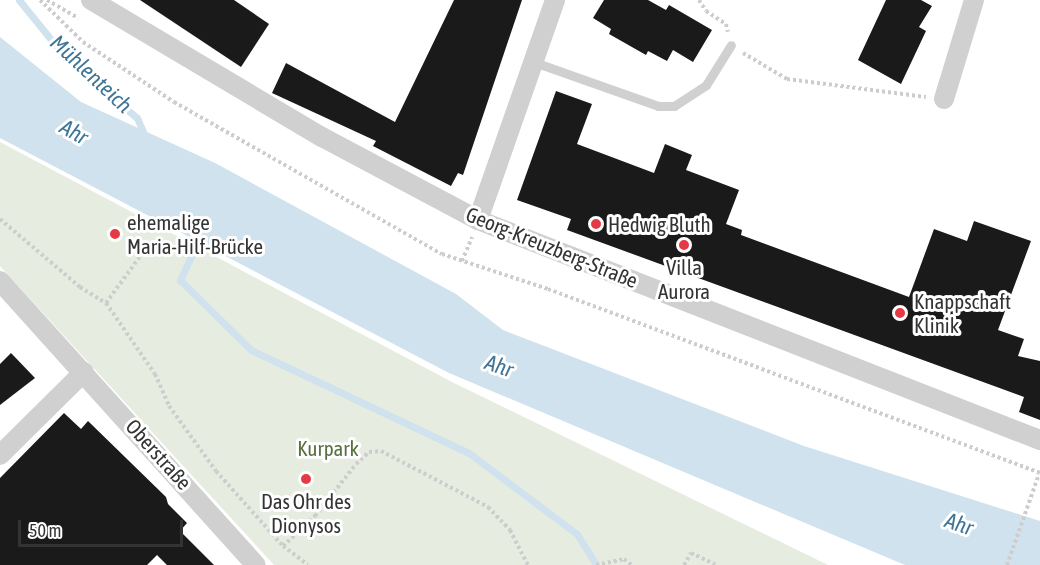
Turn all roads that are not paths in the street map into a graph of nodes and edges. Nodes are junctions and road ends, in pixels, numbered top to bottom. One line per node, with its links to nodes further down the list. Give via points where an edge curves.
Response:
1 (91, 0): 7 (street, Georg-Kreuzberg-Straße)
2 (555, 0): 5 (street)
3 (974, 0): 6 (street)
4 (731, 45): 5 (lane, via 706,85 674,106 658,106)
5 (534, 62): 7 (street)
6 (944, 99)
7 (476, 227): 10 (street, Georg-Kreuzberg-Straße)
8 (0, 281): 9 (street, Oberstraße)
9 (84, 372): 11 (street); 12 (street, Oberstraße)
10 (1040, 440)
11 (0, 455)
12 (256, 565)

